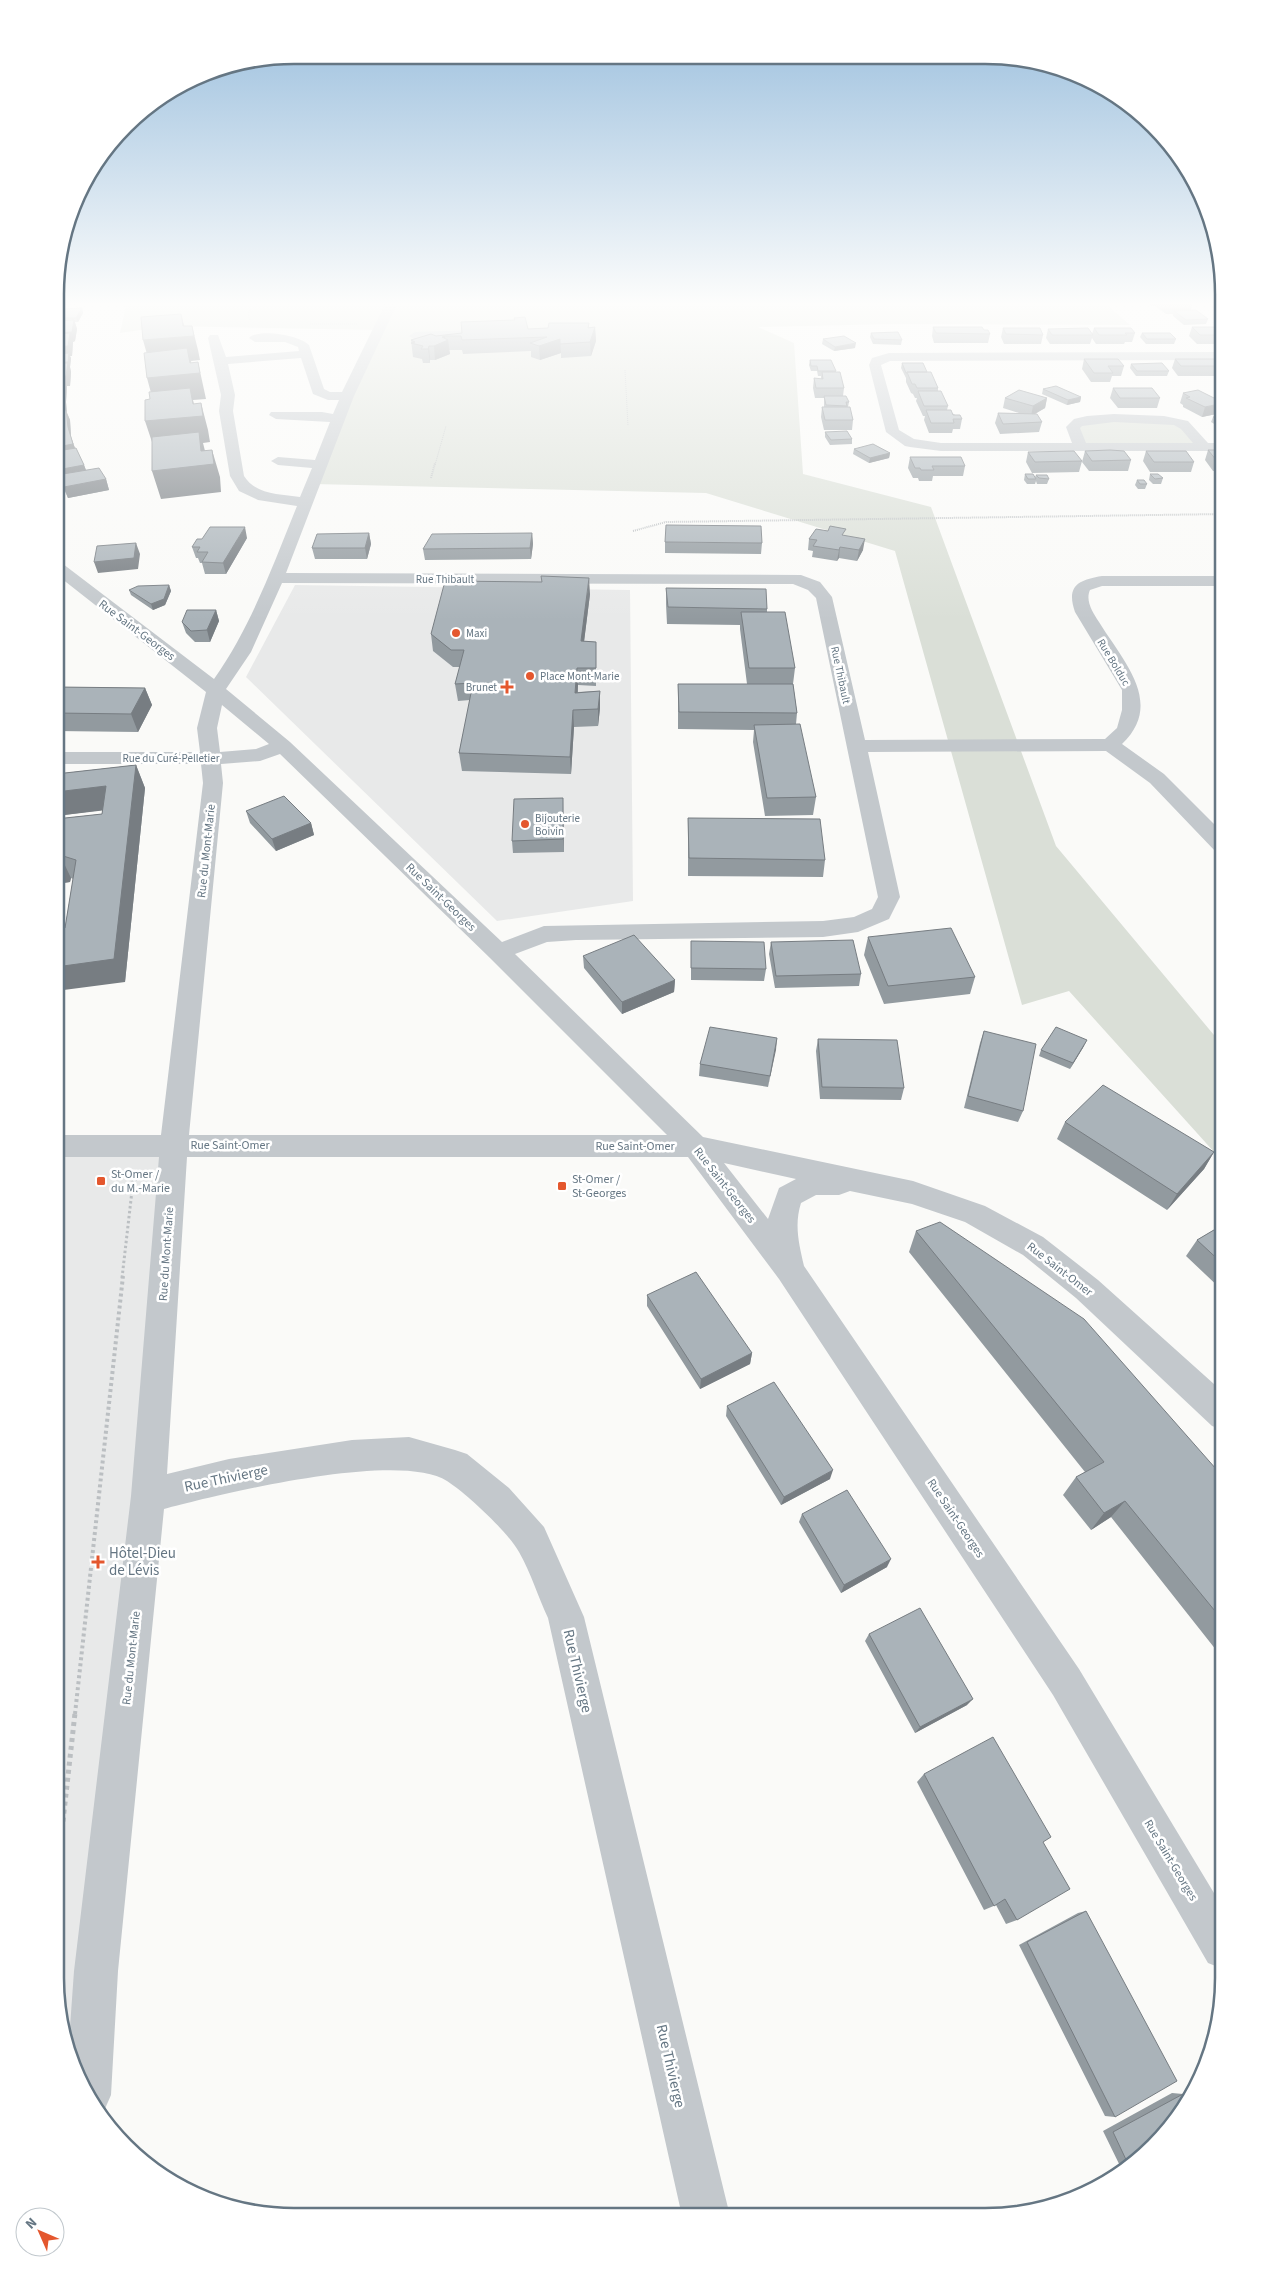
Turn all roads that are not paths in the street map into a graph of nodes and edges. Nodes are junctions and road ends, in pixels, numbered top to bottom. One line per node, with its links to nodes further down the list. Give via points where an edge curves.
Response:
1 (226, 408): 11 (street, via 237,476 244,488 263,497)
2 (343, 408): 5 (street, Rue du Mont-Marie)
3 (886, 408): 6 (street, via 892,432 910,443 941,447)
4 (276, 415): 5 (street)
5 (339, 418): 10 (street, Rue du Mont-Marie)
6 (1080, 447): 7 (street); 7 (street, via 1073,427 1079,422 1146,419 1183,424)
7 (1204, 447): 8 (street)
8 (1215, 447)
9 (278, 461): 10 (street)
10 (321, 465): 11 (street, Rue du Mont-Marie)
11 (306, 502): 13 (street, Rue du Mont-Marie)
12 (64, 572): 15 (street, Rue Saint-Georges)
13 (276, 578): 15 (street, Rue du Mont-Marie, via 242,652); 18 (street, Rue Thibault, via 795,579 814,586 824,597)
14 (1215, 581): 16 (street, Rue Bolduc, via 1102,581 1089,583 1080,590 1078,599 1084,612 1131,690 1132,710 1126,730)
15 (216, 690): 17 (street, Rue Saint-Georges); 20 (street, Rue du Mont-Marie, via 207,728)
16 (1110, 745): 18 (street); 21 (street, via 1153,773)
17 (283, 746): 20 (street, Rue du Curé-Pelletier, via 260,755); 22 (street, Rue Saint-Georges)
18 (856, 746): 22 (street, Rue Thibault, via 889,897 880,914 858,924 824,929 544,934)
19 (64, 758): 20 (street, Rue du Curé-Pelletier)
20 (211, 758): 23 (street, Rue du Mont-Marie, via 213,783)
21 (1215, 838)
22 (498, 952): 25 (street, Rue Saint-Georges)
23 (174, 1145): 24 (street, Rue Saint-Omer); 25 (street, Rue Saint-Omer); 29 (street, Rue du Mont-Marie)
24 (64, 1146)
25 (695, 1146): 26 (street, Rue Saint-Omer); 27 (street, Rue Saint-Georges)
26 (913, 1193): 27 (street, via 829,1183 812,1184 790,1196 782,1216); 28 (street, Rue Saint-Omer, via 975,1214 1033,1246 1087,1289)
27 (790, 1270): 30 (street, Rue Saint-Georges, via 1066,1682)
28 (1215, 1407)
29 (148, 1496): 31 (street, Rue du Mont-Marie, via 96,1971); 32 (street, Rue Thivierge, via 229,1475 352,1456 409,1453 455,1466 497,1500 531,1539 566,1617)
30 (1215, 1933)
31 (89, 2082)
32 (704, 2208)

